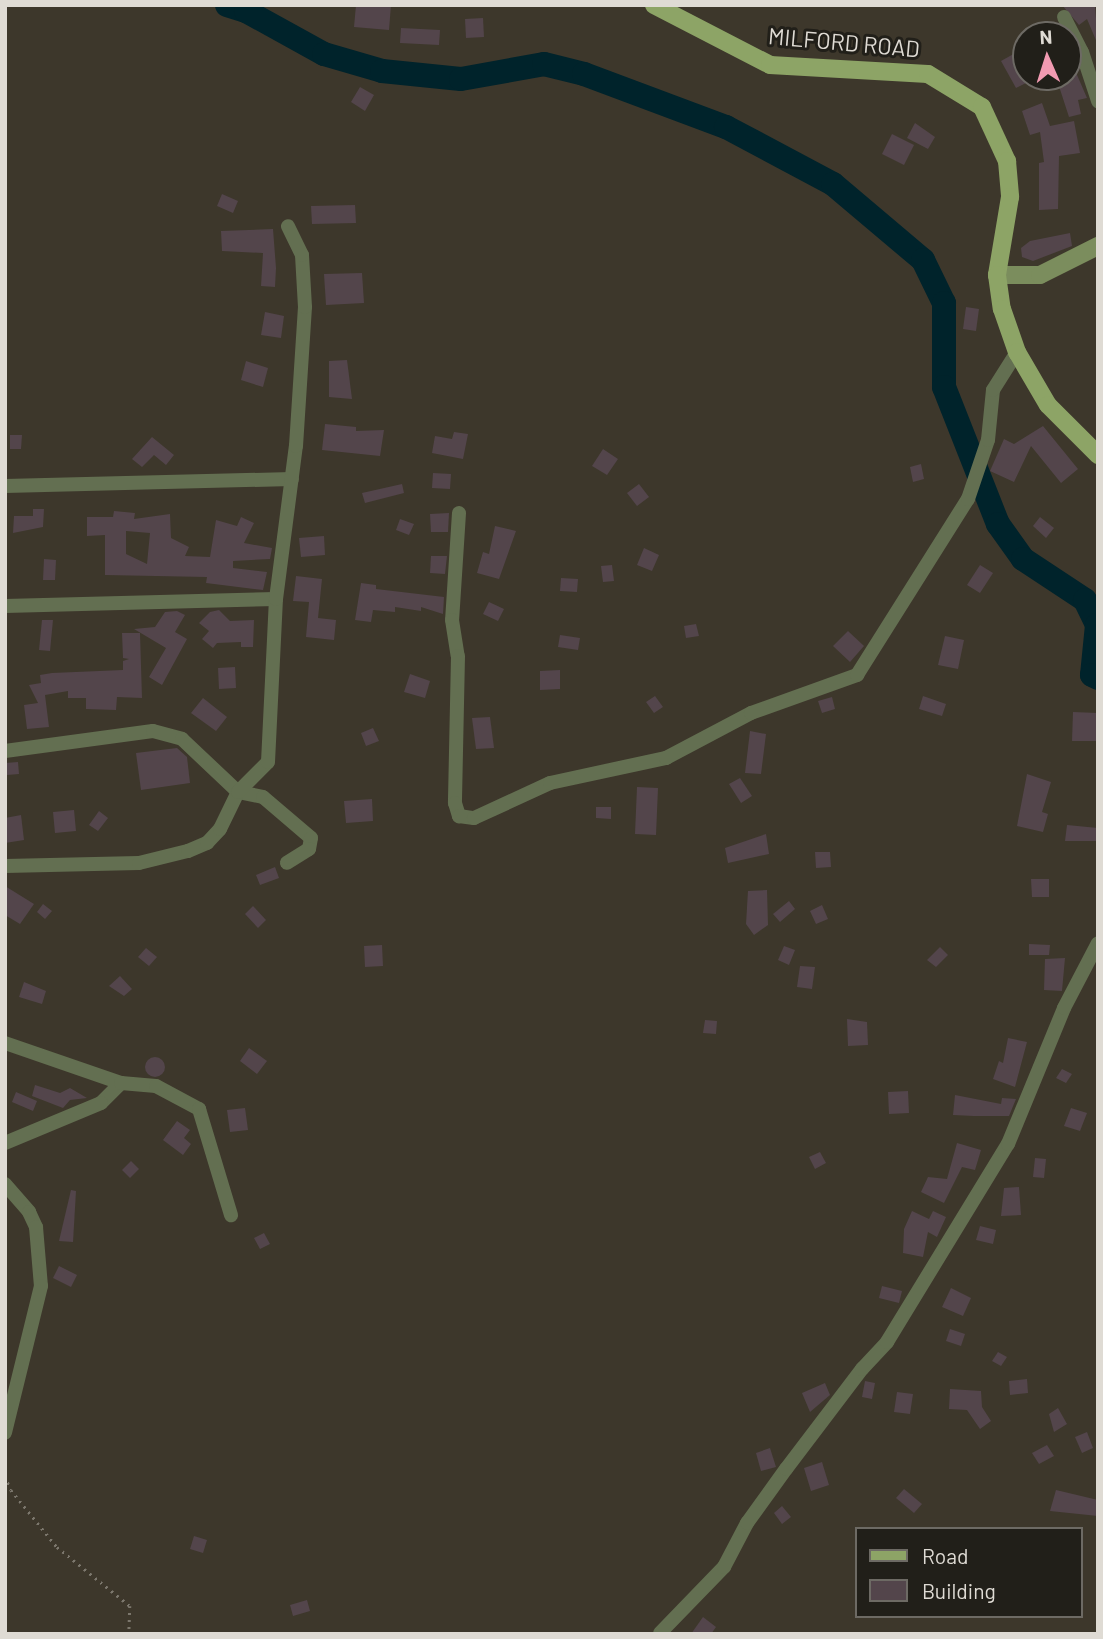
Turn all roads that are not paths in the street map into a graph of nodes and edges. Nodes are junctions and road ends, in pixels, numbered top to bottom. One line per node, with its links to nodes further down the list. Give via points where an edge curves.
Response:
1 (654, 5): 6 (main road, MILFORD ROAD, via 770,65 928,74 965,93 982,107 1007,161 1010,197)
2 (1064, 17): 3 (street, via 1082,52)
3 (1098, 101)
4 (288, 226): 9 (street, via 302,255 304,279)
5 (1098, 247): 6 (street, via 1040,275)
6 (997, 275): 7 (main road, MILFORD ROAD, via 1002,309)
7 (1017, 352): 8 (main road, MILFORD ROAD, via 1048,405); 11 (street, via 993,390 990,430 968,499 857,675 751,713 666,758 550,783 485,816 465,818 459,816 455,803 458,656 452,620)
8 (1098, 455)
9 (292, 479): 10 (street); 12 (street)
10 (5, 486)
11 (459, 513)
12 (276, 599): 13 (street); 15 (street, via 272,745 268,762)
13 (5, 606)
14 (5, 751): 15 (street, via 153,731 182,739)
15 (238, 792): 16 (street, via 263,797 311,838 309,849); 17 (street, via 220,829 207,843 171,857 139,863)
16 (287, 863)
17 (5, 866)
18 (1098, 943): 25 (street, via 1064,1008 1008,1144 887,1342 786,1469 747,1523 724,1567)
19 (5, 1044): 20 (street)
20 (121, 1083): 21 (street, via 101,1103); 23 (street, via 156,1086 199,1109)
21 (5, 1143)
22 (5, 1184): 24 (street, via 36,1227 41,1286)
23 (231, 1215)
24 (5, 1433)
25 (660, 1633)

